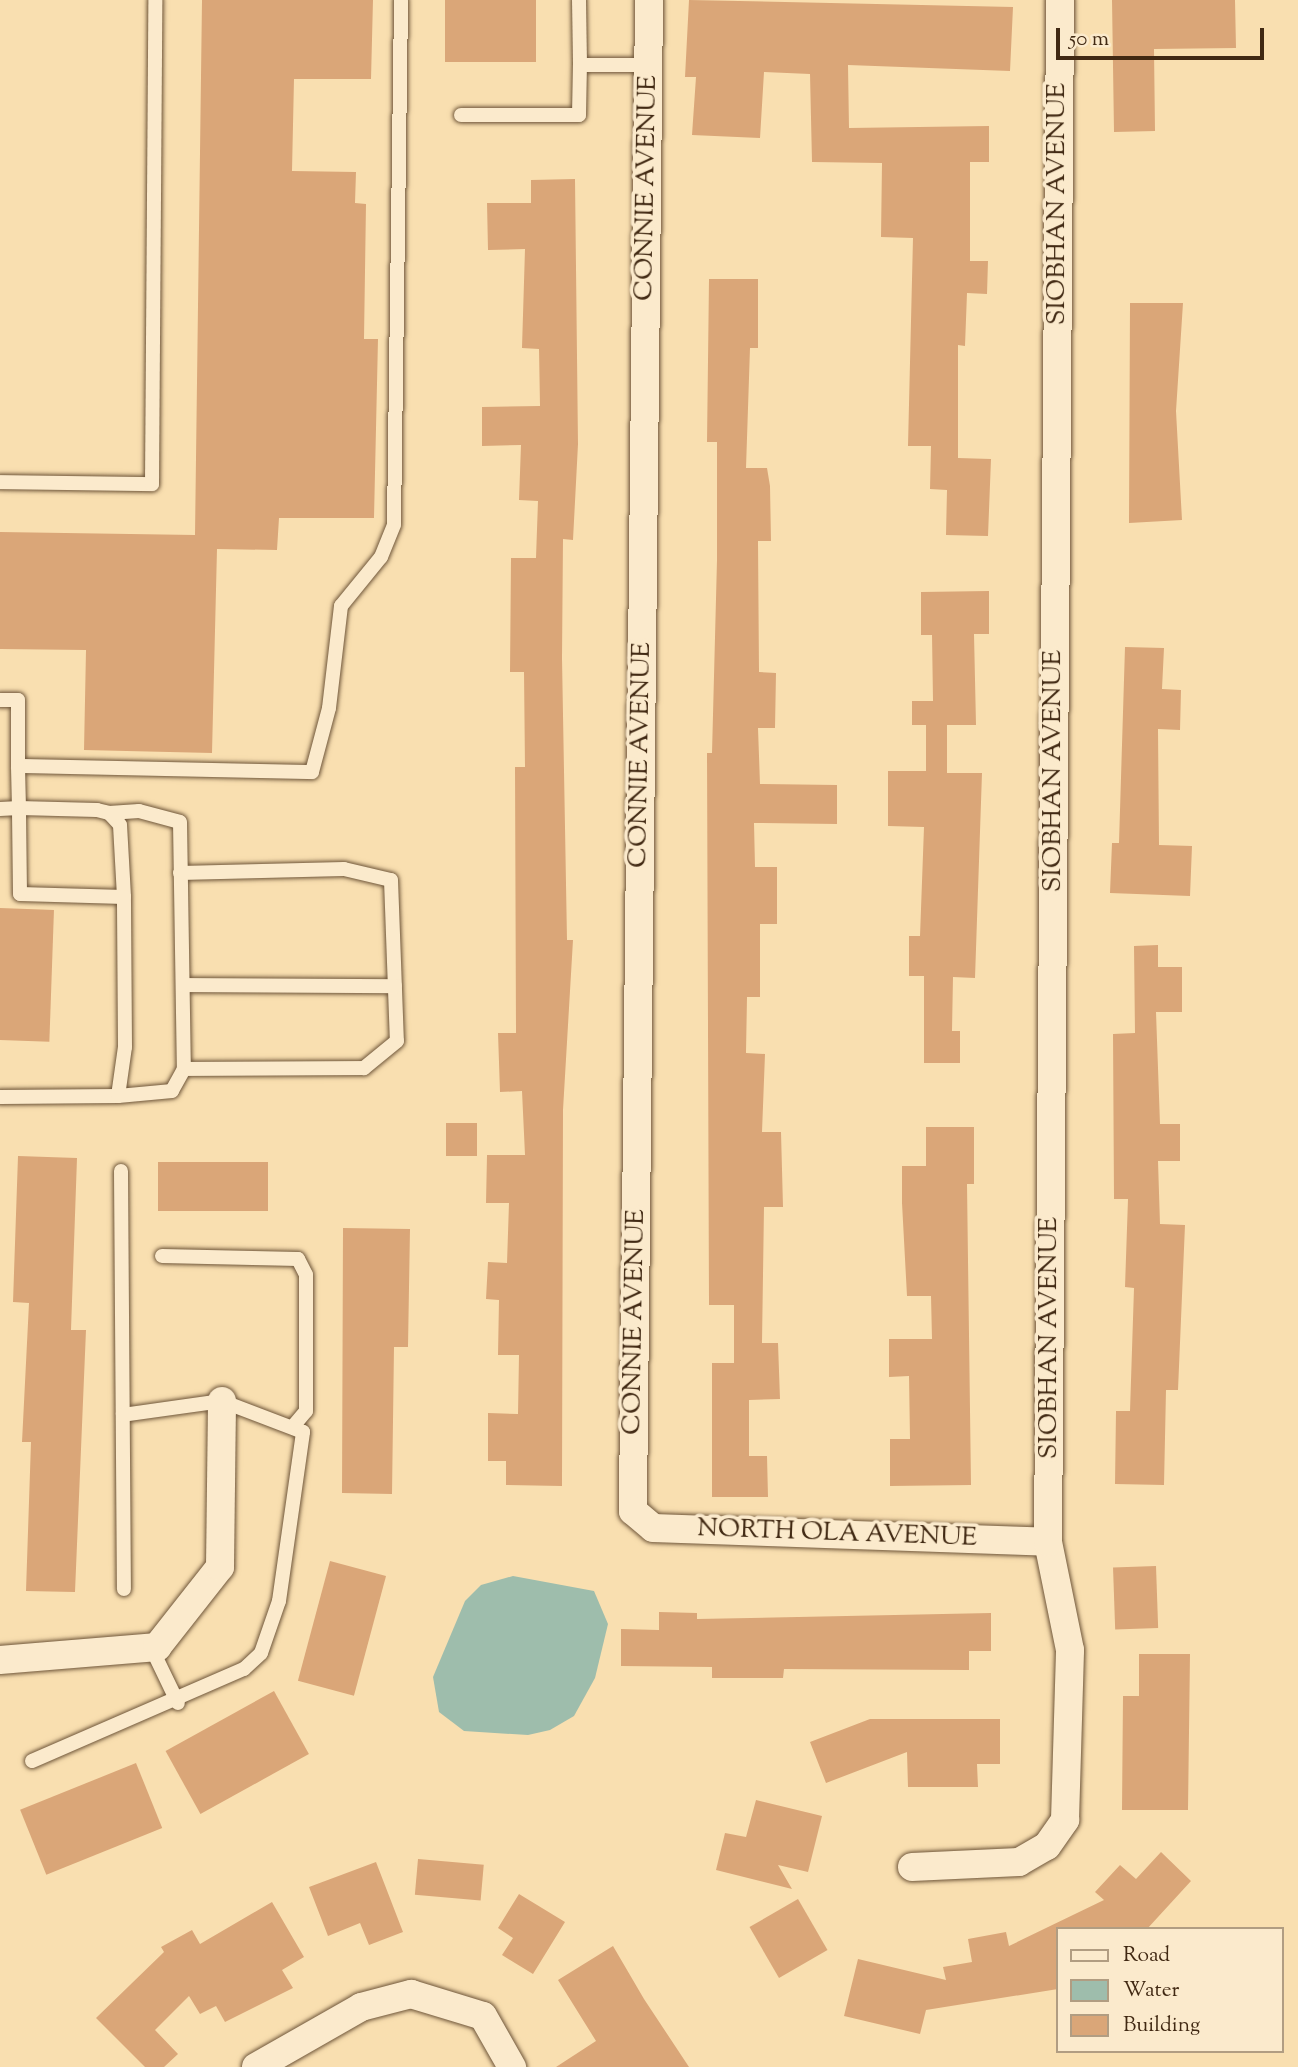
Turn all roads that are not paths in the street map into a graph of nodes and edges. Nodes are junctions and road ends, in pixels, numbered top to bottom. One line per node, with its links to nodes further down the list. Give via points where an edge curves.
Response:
1 (155, 0): 9 (lane, via 152,484)
2 (401, 0): 11 (lane, via 394,524 381,557 341,606 329,708 312,772)
3 (579, 0): 6 (lane)
4 (649, 0): 7 (street, CONNIE AVENUE)
5 (1060, 0): 28 (street, SIOBHAN AVENUE)
6 (580, 65): 7 (lane); 8 (lane, via 579,115)
7 (648, 65): 27 (street, CONNIE AVENUE)
8 (461, 115)
9 (0, 482)
10 (0, 700): 11 (lane, via 18,700)
11 (18, 766): 12 (lane)
12 (19, 808): 13 (lane); 14 (lane); 16 (lane, via 20,894)
13 (0, 809)
14 (109, 813): 15 (lane, via 139,811 180,822); 16 (lane, via 120,825)
15 (180, 873): 17 (lane); 18 (lane, via 344,869 391,880)
16 (124, 897): 20 (lane, via 125,1047)
17 (183, 985): 18 (lane); 19 (lane)
18 (396, 986): 19 (lane, via 397,1041 365,1068)
19 (184, 1069): 20 (lane, via 172,1091)
20 (118, 1096): 21 (lane)
21 (0, 1097)
22 (121, 1171): 25 (lane)
23 (162, 1256): 26 (lane, via 298,1259 306,1275 306,1411)
24 (222, 1401): 25 (lane); 26 (lane); 30 (street, via 220,1567)
25 (123, 1415): 29 (lane)
26 (295, 1424): 32 (lane, via 303,1445 279,1601 261,1653 244,1670)
27 (633, 1511): 28 (street, NORTH OLA AVENUE, via 653,1528)
28 (1048, 1542): 34 (street, SIOBHAN AVENUE, via 1070,1650 1065,1820 1047,1846 1019,1862)
29 (124, 1589)
30 (151, 1647): 31 (street); 32 (lane)
31 (0, 1660)
32 (178, 1703): 33 (lane)
33 (32, 1761)
34 (912, 1867)
35 (256, 2067): 36 (street, via 361,2007 411,1994 483,2016)
36 (512, 2067)

